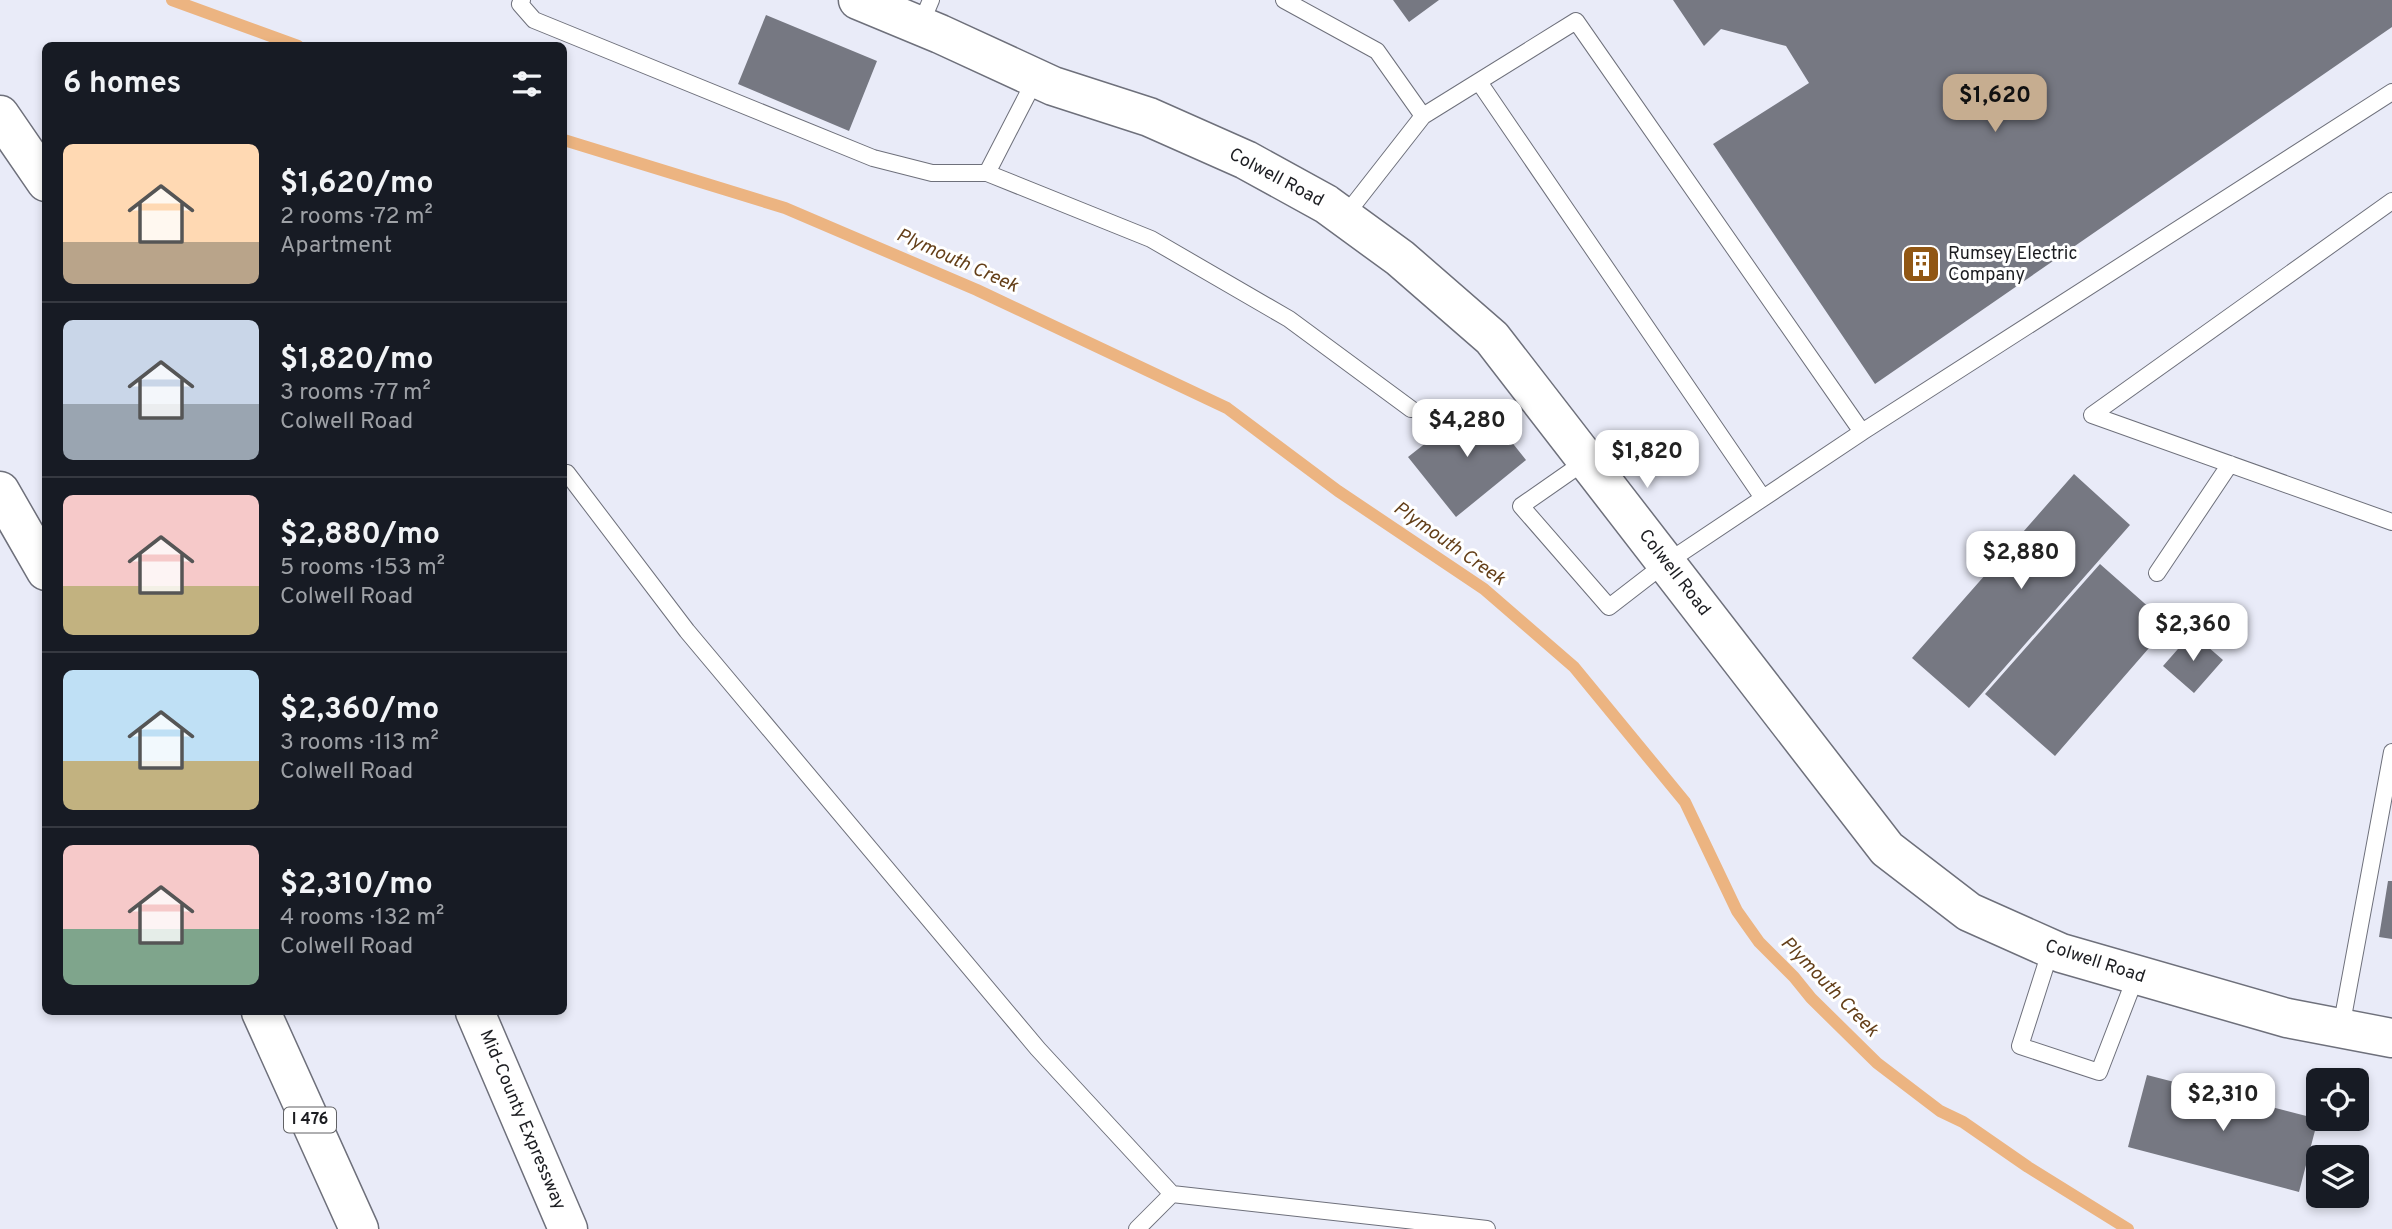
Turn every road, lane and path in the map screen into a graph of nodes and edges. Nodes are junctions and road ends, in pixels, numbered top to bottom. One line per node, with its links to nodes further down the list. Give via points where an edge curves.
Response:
1 (522, 0): 11 (lane, via 520,4 534,20 873,158 932,173)
2 (858, 0): 4 (main road, Colwell Road)
3 (1284, 0): 9 (lane, via 1377,51)
4 (926, 13): 5 (main road, Colwell Road)
5 (1036, 78): 11 (lane); 13 (main road, Colwell Road, via 1149,117 1222,149)
6 (1479, 82): 9 (lane); 15 (lane, via 1576,21); 20 (lane)
7 (2392, 92): 15 (lane)
8 (0, 115): 10 (main road)
9 (1423, 116): 13 (lane)
10 (39, 171)
11 (987, 173): 14 (lane, via 1151,239 1289,319)
12 (2392, 201): 17 (lane, via 2092,415)
13 (1344, 217): 16 (main road, Colwell Road, via 1400,258 1492,338)
14 (1411, 409)
15 (1862, 432): 20 (lane)
16 (1587, 460): 22 (main road, Colwell Road); 22 (lane, via 1521,506 1609,607)
17 (2230, 464): 21 (lane); 24 (lane)
18 (568, 473): 32 (lane, via 723,674 1038,1049)
19 (0, 491): 23 (main road)
20 (1763, 498): 22 (lane)
21 (2392, 522)
22 (1666, 563): 26 (main road, Colwell Road, via 1887,849 1969,912)
23 (42, 564)
24 (2157, 573)
25 (2392, 752): 30 (lane)
26 (2051, 949): 27 (main road, Colwell Road); 27 (lane, via 2020,1046 2086,1068 2099,1072)
27 (2136, 976): 30 (main road, Colwell Road, via 2287,1018)
28 (262, 1015): 33 (main road, I 476)
29 (476, 1015): 34 (main road, Mid-County Expressway)
30 (2341, 1028): 31 (main road, Colwell Road)
31 (2392, 1038)
32 (1172, 1194): 35 (lane); 36 (lane)
33 (359, 1229)
34 (569, 1229)
35 (1137, 1229)
36 (1487, 1229)

